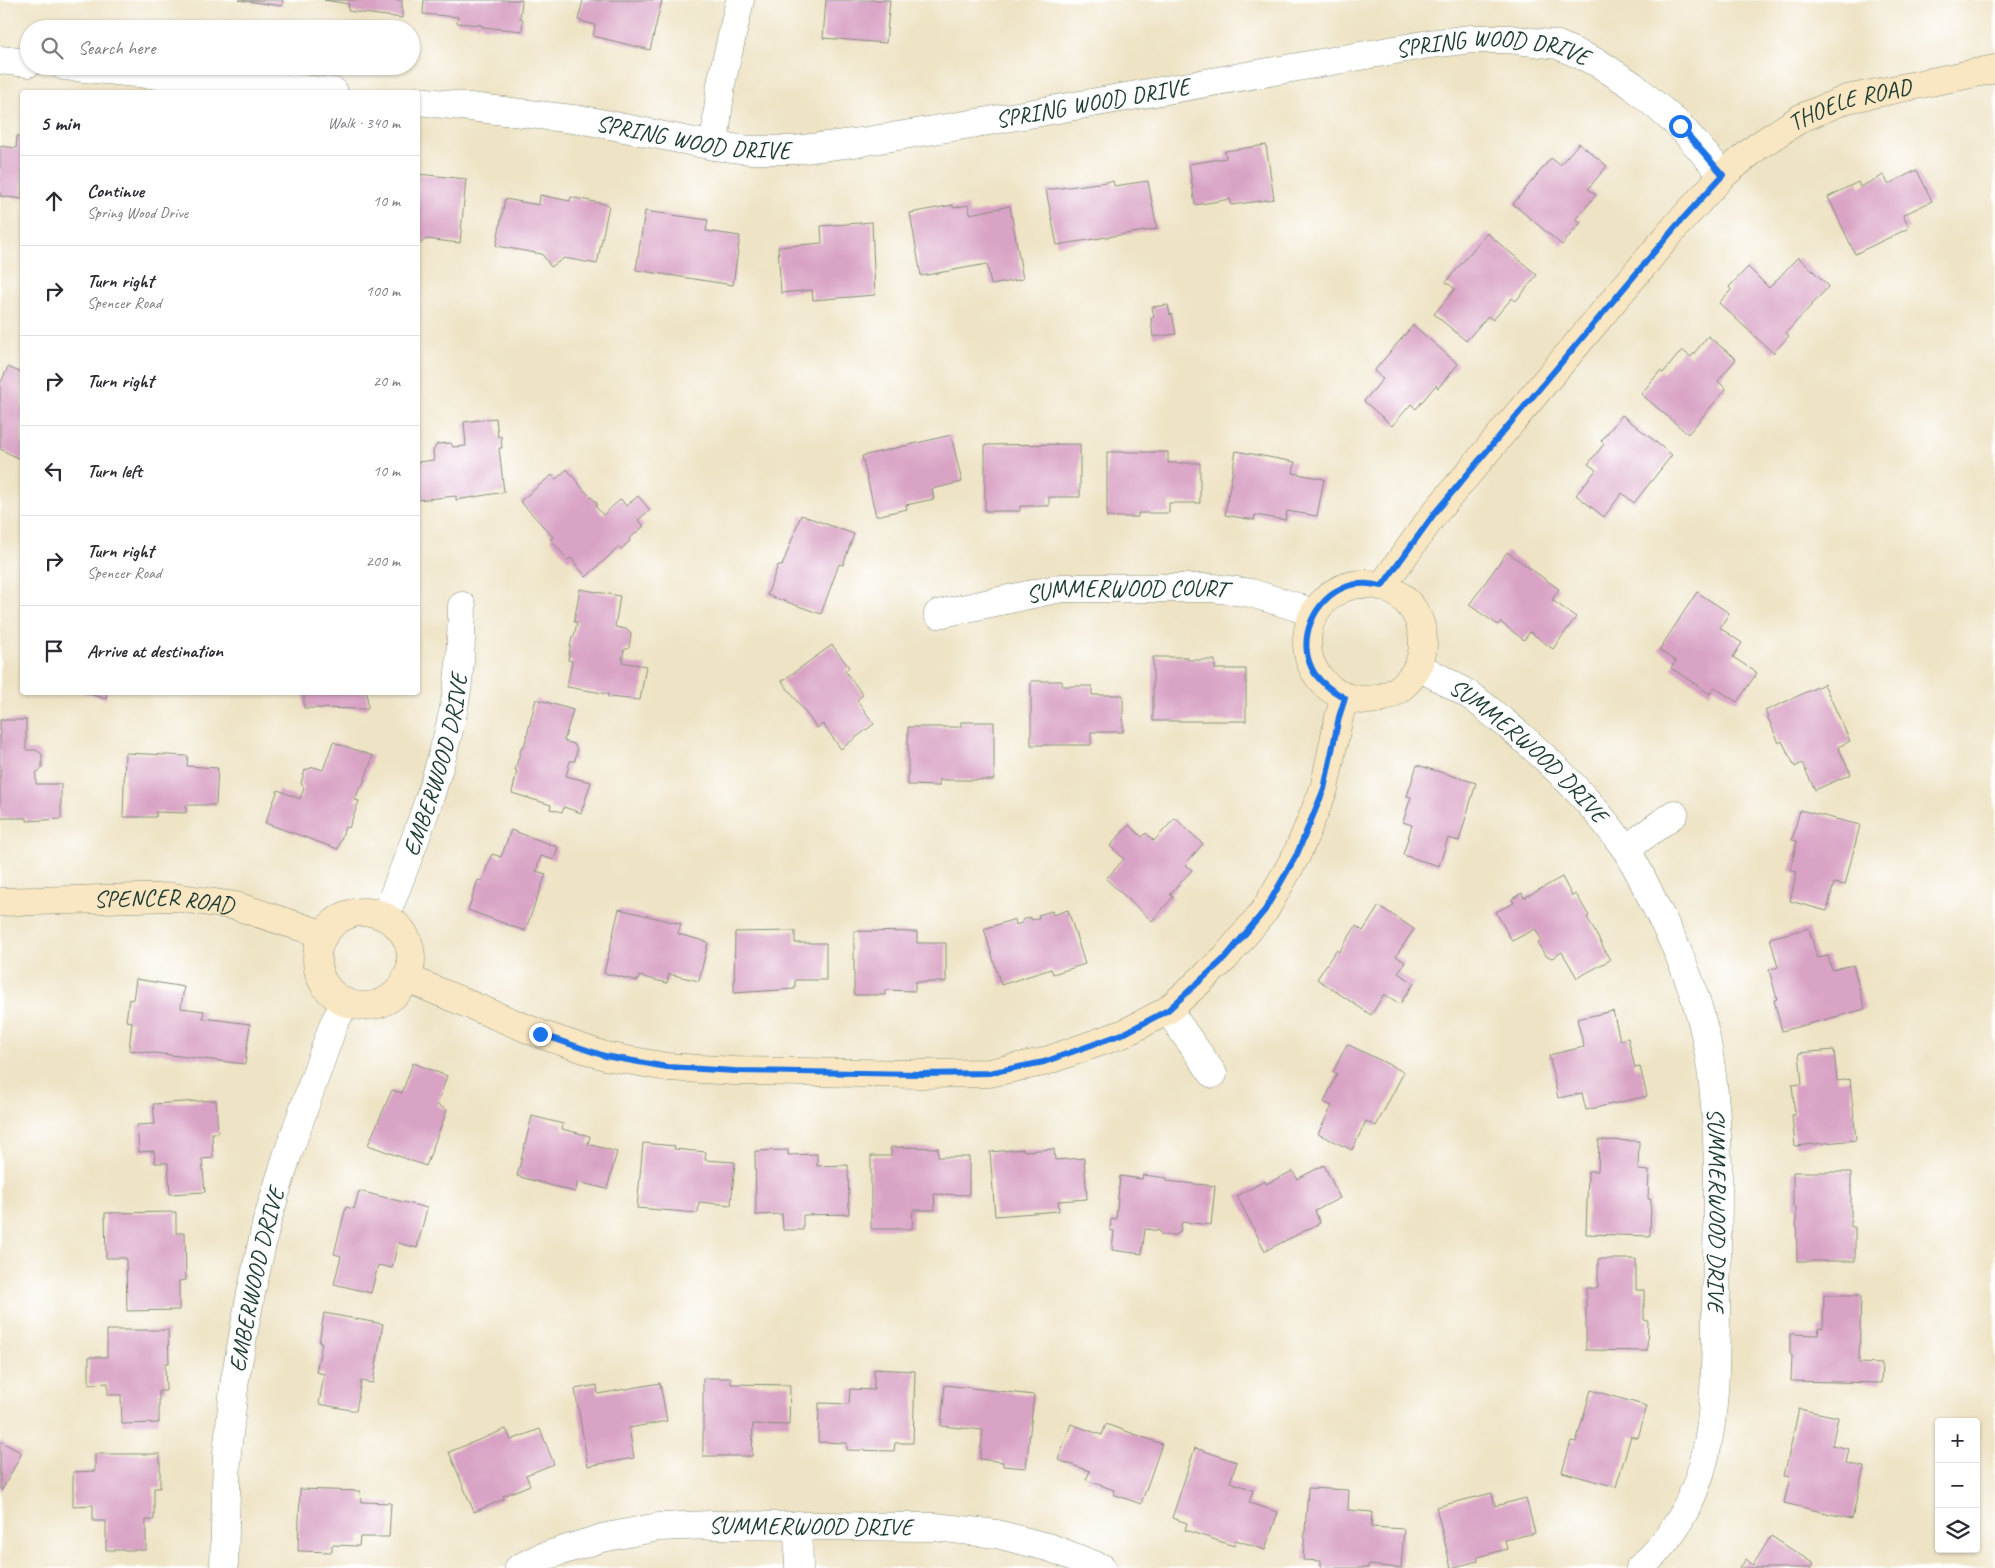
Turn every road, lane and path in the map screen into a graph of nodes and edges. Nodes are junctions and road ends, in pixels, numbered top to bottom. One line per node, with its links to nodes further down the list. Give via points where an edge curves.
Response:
1 (740, 0): 8 (street, via 720,84)
2 (0, 60): 3 (street)
3 (20, 62)
4 (1995, 69): 9 (main road, THOELE ROAD, via 1846,99 1801,118 1758,146)
5 (157, 75): 6 (street)
6 (313, 90)
7 (420, 101): 8 (street, SPRING WOOD DRIVE, via 590,121)
8 (714, 146): 9 (street, SPRING WOOD DRIVE, via 795,150 861,142 1429,44 1509,39 1558,45 1598,63 1632,85 1680,126)
9 (1723, 175): 10 (main road, via 1677,225 1434,514)
10 (1382, 586): 13 (main road, via 1366,583 1342,588 1322,602); 14 (main road, via 1400,595 1422,627 1423,647)
11 (462, 606): 19 (street, EMBERWOOD DRIVE, via 459,673 453,711 442,756)
12 (938, 614): 13 (street, SUMMERWOOD COURT, via 1060,588 1213,588 1252,593)
13 (1313, 615): 15 (main road, via 1307,634 1307,654 1314,673 1327,688)
14 (1418, 666): 15 (main road, via 1396,693 1379,700); 17 (street, SUMMERWOOD DRIVE, via 1474,698 1549,761 1585,797)
15 (1345, 698): 23 (main road, via 1324,789 1297,854 1265,910 1225,958)
16 (1674, 814): 17 (street)
17 (1626, 849): 30 (street, SUMMERWOOD DRIVE, via 1676,944 1698,1006 1711,1066 1718,1166 1716,1390 1710,1441 1700,1480 1679,1522)
18 (0, 902): 20 (main road, SPENCER ROAD, via 174,897 236,906)
19 (386, 917): 20 (main road, via 372,912 357,912 338,920); 21 (main road, via 405,937 410,950)
20 (323, 936): 22 (main road, via 317,951 317,967 332,994)
21 (406, 978): 22 (main road, via 388,999 374,1005); 23 (main road, via 540,1034 605,1056 667,1067 735,1071 989,1073 1044,1062 1089,1047 1125,1033)
22 (346, 1002): 26 (street, EMBERWOOD DRIVE, via 334,1023 287,1156 267,1221 251,1293 235,1378 227,1453)
23 (1168, 1010): 24 (street)
24 (1213, 1074)
25 (798, 1525): 27 (street, SUMMERWOOD DRIVE, via 658,1527 602,1538 539,1558); 28 (street); 29 (street, SUMMERWOOD DRIVE, via 935,1528 996,1534 1051,1548)
26 (224, 1568)
27 (519, 1568)
28 (799, 1568)
29 (1102, 1568)
30 (1640, 1568)

